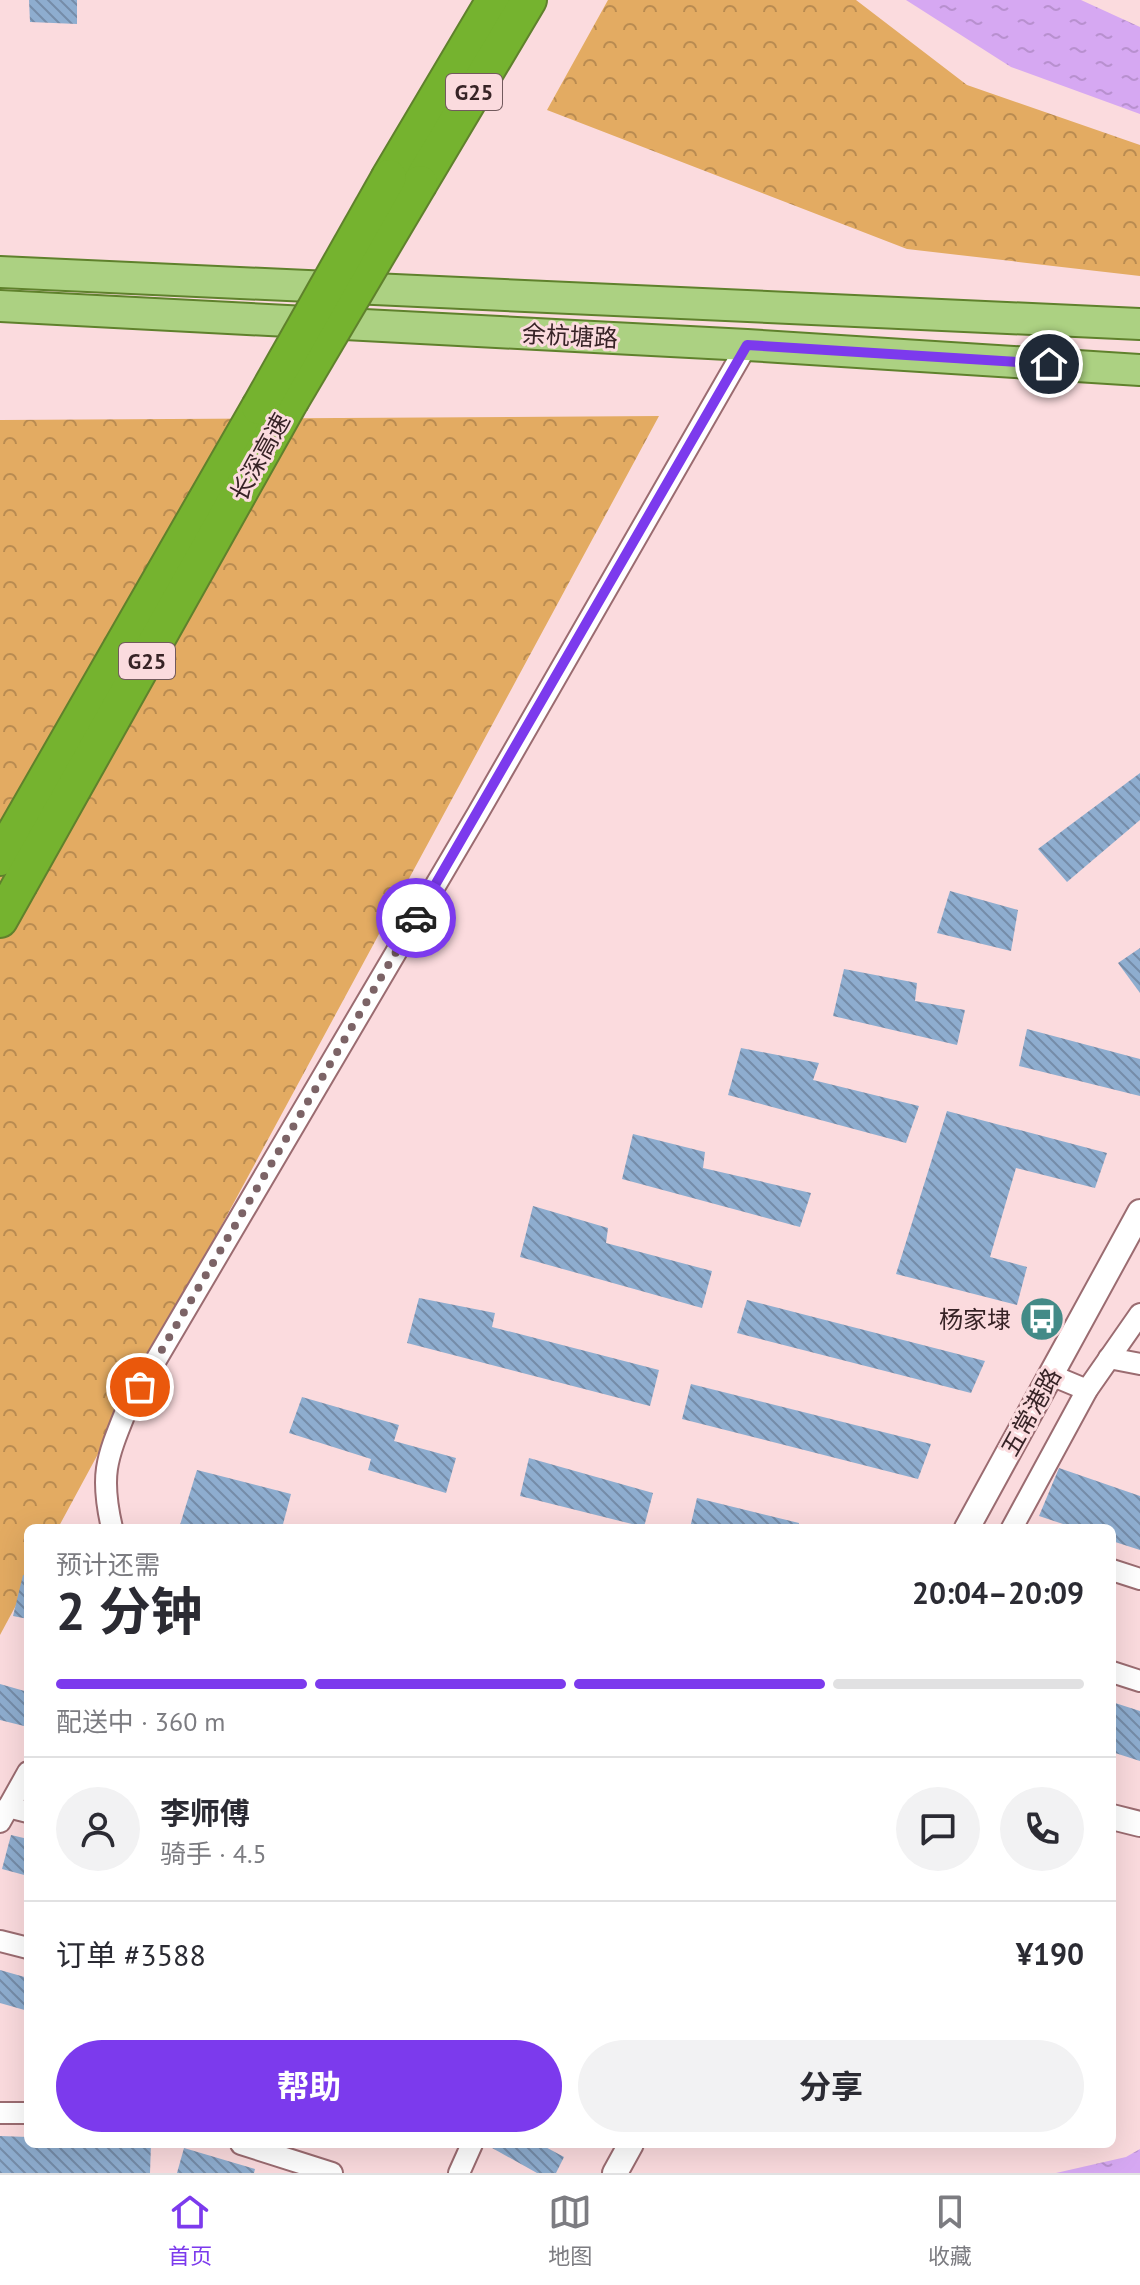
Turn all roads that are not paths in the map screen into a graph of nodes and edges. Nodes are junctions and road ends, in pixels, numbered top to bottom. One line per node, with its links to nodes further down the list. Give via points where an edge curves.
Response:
1 (483, 0): 5 (highway)
2 (494, 0): 5 (highway, 长深高速 / G25)
3 (529, 0): 5 (highway, 长深高速 / G25)
4 (550, 0): 5 (highway)
5 (430, 137): 11 (highway, 长深高速 / G25, bridge)
6 (0, 272): 8 (main road, 余杭塘路)
7 (0, 306): 9 (main road, 余杭塘路)
8 (1140, 324)
9 (747, 345): 10 (main road, 余杭塘路); 20 (street, via 126,1411 103,1490)
10 (1140, 370)
11 (275, 404): 12 (highway, 长深高速 / G25); 13 (highway, 长深高速 / G25)
12 (0, 858)
13 (0, 920)
14 (1140, 1212): 18 (street, 五常港路)
15 (1140, 1314): 16 (street)
16 (1109, 1358): 17 (street); 19 (street)
17 (1140, 1364)
18 (1051, 1375): 19 (street); 21 (street, 五常港路)
19 (1087, 1390): 22 (street)
20 (111, 1524)
21 (969, 1524)
22 (1014, 1524)
23 (1116, 1571): 24 (street)
24 (1140, 1579)
25 (1116, 1673): 26 (street)
26 (1140, 1681)
27 (24, 1782): 28 (street)
28 (12, 1814)
29 (1116, 1818): 30 (street)
30 (1140, 1824)
31 (0, 1941): 32 (street)
32 (24, 1947)
33 (0, 2113): 34 (street)
34 (24, 2113)
35 (470, 2148): 39 (street)
36 (629, 2148): 40 (street)
37 (286, 2151): 38 (street)
38 (332, 2173)
39 (459, 2173)
40 (615, 2173)

